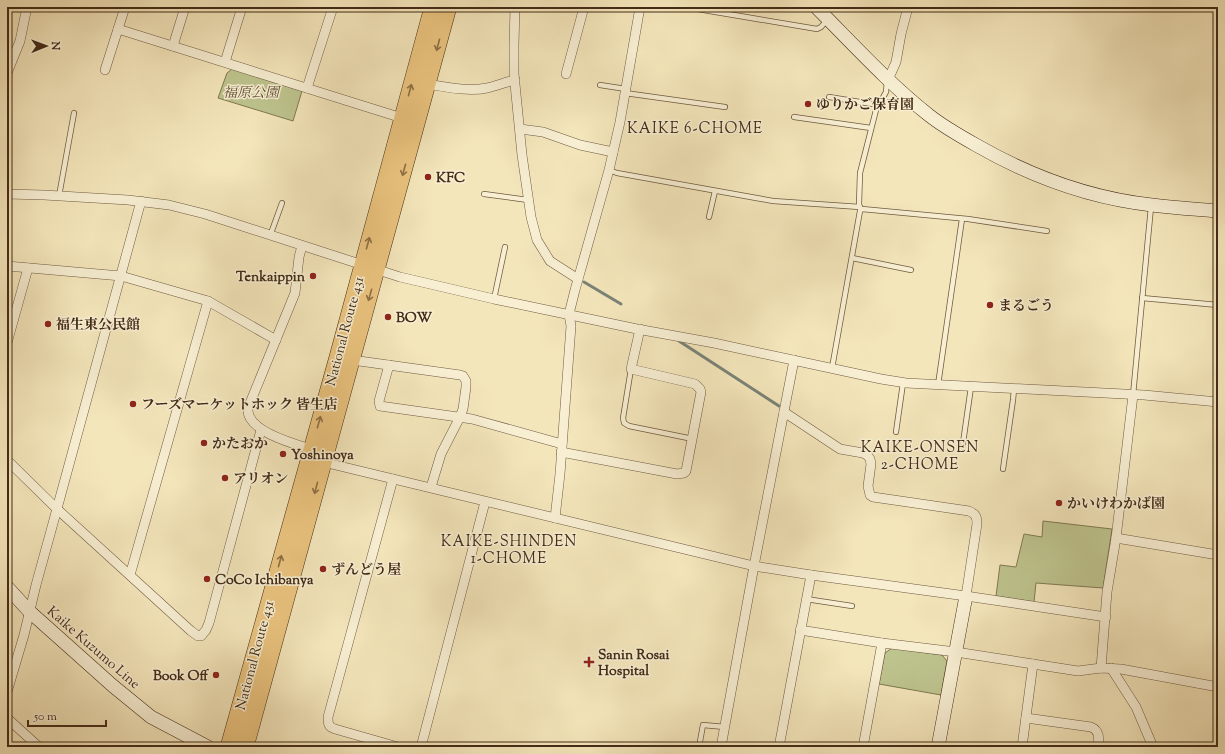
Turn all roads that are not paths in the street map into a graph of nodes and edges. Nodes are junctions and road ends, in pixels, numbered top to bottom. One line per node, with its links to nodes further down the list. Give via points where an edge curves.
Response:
1 (27, 7): 19 (street, via 20,41)
2 (125, 7): 15 (street)
3 (185, 7): 16 (street)
4 (242, 7): 17 (street)
5 (332, 7): 25 (street)
6 (433, 7): 32 (highway, National Route 431, one-way to 6)
7 (448, 7): 23 (highway, National Route 431, one-way to 23)
8 (515, 7): 21 (street)
9 (584, 7): 20 (street)
10 (640, 7): 26 (street)
11 (686, 7): 14 (lane, via 817,29)
12 (816, 7): 14 (main road)
13 (908, 7): 22 (street, via 896,62)
14 (828, 19): 22 (main road)
15 (118, 29): 16 (street); 18 (street)
16 (173, 46): 17 (street)
17 (225, 62): 25 (street)
18 (105, 70)
19 (7, 73)
20 (566, 74)
21 (515, 80): 23 (street, via 473,89); 34 (street)
22 (888, 80): 28 (lane, via 886,92); 44 (main road, via 930,116 961,137 1017,166 1056,183 1094,194)
23 (427, 84): 56 (highway, National Route 431, one-way to 56)
24 (600, 85): 26 (lane)
25 (307, 88): 32 (street)
26 (625, 91): 29 (lane); 35 (street)
27 (829, 97): 28 (lane)
28 (878, 105): 33 (lane)
29 (725, 107)
30 (74, 113): 40 (lane)
31 (794, 117): 33 (lane)
32 (402, 118): 56 (highway, National Route 431, one-way to 32)
33 (871, 128): 45 (lane, via 860,173)
34 (520, 129): 35 (street, via 543,132 580,145); 41 (street)
35 (613, 152): 36 (street)
36 (609, 170): 37 (lane); 59 (street)
37 (714, 191): 45 (lane, via 773,201); 47 (lane)
38 (7, 194): 40 (street)
39 (484, 194): 41 (lane)
40 (59, 196): 42 (street)
41 (529, 200): 59 (street, via 537,240 543,251 550,262)
42 (141, 201): 50 (street, via 205,214); 58 (street)
43 (282, 203): 50 (lane)
44 (1151, 205): 46 (main road); 60 (lane)
45 (860, 209): 48 (lane); 53 (lane)
46 (1218, 211)
47 (710, 217)
48 (962, 219): 49 (lane); 74 (lane)
49 (1047, 231)
50 (270, 236): 51 (street)
51 (302, 246): 56 (street); 66 (street, via 298,257 295,293)
52 (505, 247): 61 (lane)
53 (852, 258): 57 (lane); 71 (lane)
54 (7, 266): 55 (street)
55 (28, 268): 58 (street); 67 (street)
56 (369, 268): 61 (street); 68 (highway, National Route 431, one-way to 68); 86 (highway, National Route 431, one-way to 56)
57 (911, 270)
58 (121, 276): 62 (street); 93 (street)
59 (578, 279): 64 (street)
60 (1142, 298): 63 (lane); 77 (lane)
61 (494, 299): 64 (street)
62 (208, 301): 66 (street); 98 (street)
63 (1218, 305)
64 (569, 314): 65 (street); 85 (street, via 571,326)
65 (640, 329): 69 (street); 72 (street)
66 (276, 340): 81 (street, via 247,413)
67 (7, 343)
68 (352, 360): 70 (street); 88 (highway, National Route 431)
69 (794, 360): 71 (street); 79 (street)
70 (388, 365): 80 (street, via 463,376 466,387); 80 (street, via 380,406)
71 (832, 368): 73 (street)
72 (631, 369): 83 (street, via 694,384 700,389); 83 (lane, via 624,423)
73 (903, 383): 74 (street); 82 (lane)
74 (938, 385): 75 (street)
75 (971, 387): 76 (street); 84 (lane)
76 (1014, 389): 77 (street); 89 (lane)
77 (1133, 395): 78 (street); 95 (street)
78 (1218, 402)
79 (784, 412): 97 (street); 101 (street, via 840,449 868,456 871,464 868,486 870,495 974,513 977,524)
80 (460, 417): 85 (street, via 507,428); 91 (street, via 441,454)
81 (261, 430): 86 (street, via 286,442); 98 (street, via 204,634 195,635)
82 (896, 432)
83 (693, 439): 85 (street, via 684,474)
84 (963, 443)
85 (562, 448): 94 (street)
86 (311, 449): 119 (highway, National Route 431, one-way to 86)
87 (7, 460): 93 (street)
88 (323, 462): 90 (street); 120 (highway, National Route 431, one-way to 120)
89 (1003, 469)
90 (392, 479): 91 (street); 121 (street, via 328,722 331,728)
91 (431, 487): 92 (street)
92 (485, 502): 94 (street); 122 (street)
93 (58, 509): 98 (street); 104 (street)
94 (555, 518): 97 (street)
95 (1116, 538): 96 (street); 105 (street, via 1107,592)
96 (1218, 555)
97 (754, 566): 99 (street); 116 (street)
98 (130, 574)
99 (811, 575): 101 (street); 102 (street)
100 (7, 587): 104 (main road, Kaike Kuzumo Line)
101 (966, 596): 105 (street); 108 (main road)
102 (806, 599): 103 (lane); 106 (street)
103 (852, 606)
104 (29, 611): 113 (street); 118 (main road, Kaike Kuzumo Line, via 150,717)
105 (1106, 617): 110 (street)
106 (800, 630): 107 (street); 125 (street)
107 (882, 643): 108 (street); 126 (street)
108 (956, 652): 109 (street); 127 (main road)
109 (1034, 664): 110 (street, via 1078,671); 115 (street)
110 (1101, 668): 111 (street)
111 (1111, 668): 112 (street); 130 (street, via 1136,707)
112 (1218, 687)
113 (7, 692)
114 (7, 718): 117 (street)
115 (1026, 718): 128 (street); 129 (street, via 1091,726 1098,733)
116 (725, 727): 123 (lane, via 703,725); 124 (street)
117 (38, 747)
118 (208, 747)
119 (229, 747)
120 (245, 747)
121 (398, 747)
122 (422, 747)
123 (699, 747)
124 (721, 747)
125 (779, 747)
126 (863, 747)
127 (938, 747)
128 (1022, 747)
129 (1098, 747)
130 (1153, 747)

